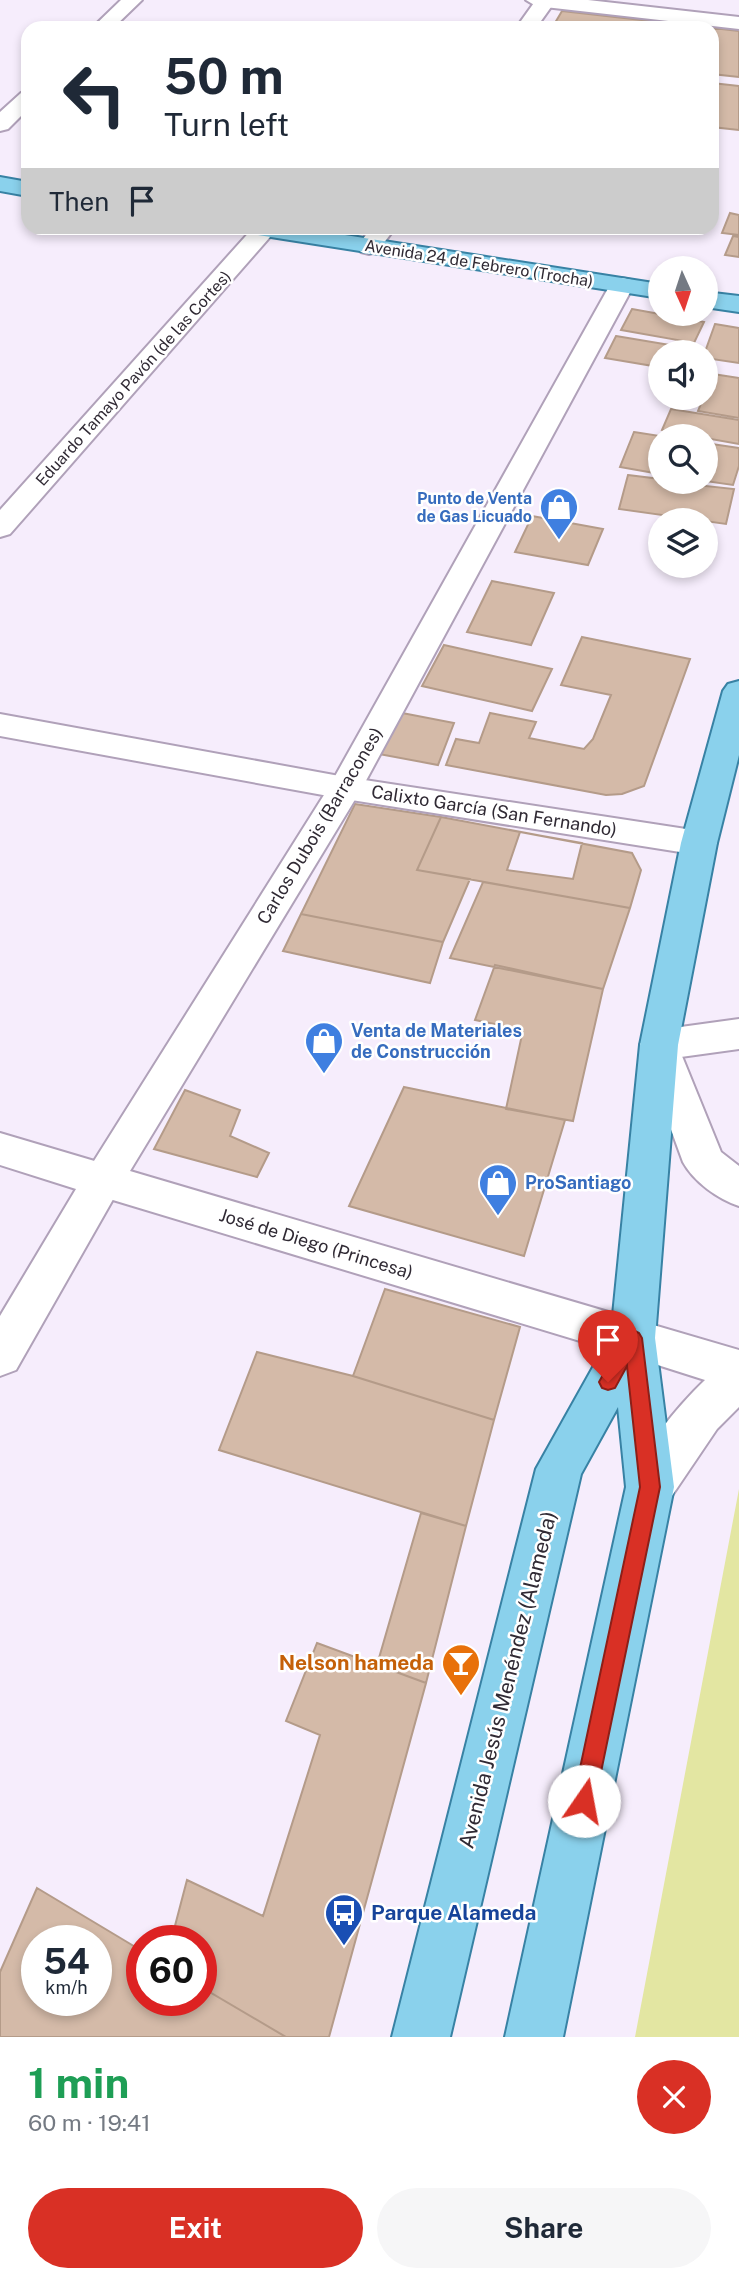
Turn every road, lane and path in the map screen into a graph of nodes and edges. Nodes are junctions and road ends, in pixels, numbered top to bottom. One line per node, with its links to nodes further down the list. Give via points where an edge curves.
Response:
1 (132, 0): 3 (street)
2 (542, 0): 4 (street); 5 (street)
3 (110, 21)
4 (530, 21)
5 (739, 23)
6 (21, 104): 7 (street)
7 (0, 124)
8 (0, 184): 9 (main road)
9 (21, 188)
10 (255, 235): 17 (street, Eduardo Tamayo Pavón (de las Cortes))
11 (350, 235): 12 (main road, Avenida 24 de Febrero (Trocha))
12 (376, 237): 13 (main road, Avenida 24 de Febrero (Trocha))
13 (622, 285): 14 (main road, Avenida 24 de Febrero (Trocha)); 20 (street, Carlos Dubois (Barracones))
14 (648, 289)
15 (718, 301): 16 (main road)
16 (739, 304)
17 (0, 527)
18 (739, 691): 21 (main road, Avenida Jesús Menéndez (Alameda))
19 (0, 725): 20 (street, Calixto García (San Fernando))
20 (345, 788): 21 (street, Calixto García (San Fernando)); 25 (street, Carlos Dubois (Barracones))
21 (699, 843): 23 (main road, Avenida Jesús Menéndez (Alameda))
22 (739, 1034): 23 (street)
23 (659, 1045): 26 (street, via 704,1162); 27 (main road, Avenida Jesús Menéndez (Alameda))
24 (0, 1149): 25 (street, José de Diego (Princesa))
25 (103, 1180): 27 (street, José de Diego (Princesa)); 28 (street, Carlos Dubois (Barracones))
26 (739, 1189)
27 (633, 1338): 29 (street); 31 (main road, Avenida Jesús Menéndez (Alameda)); 32 (main road, Avenida Jesús Menéndez (Alameda), via 559,1469)
28 (0, 1356)
29 (739, 1370)
30 (739, 1377): 31 (street, Avenida Jesús Menéndez (Alameda), via 701,1414)
31 (650, 1487): 33 (main road, Avenida Jesús Menéndez (Alameda))
32 (421, 2037)
33 (534, 2037)

